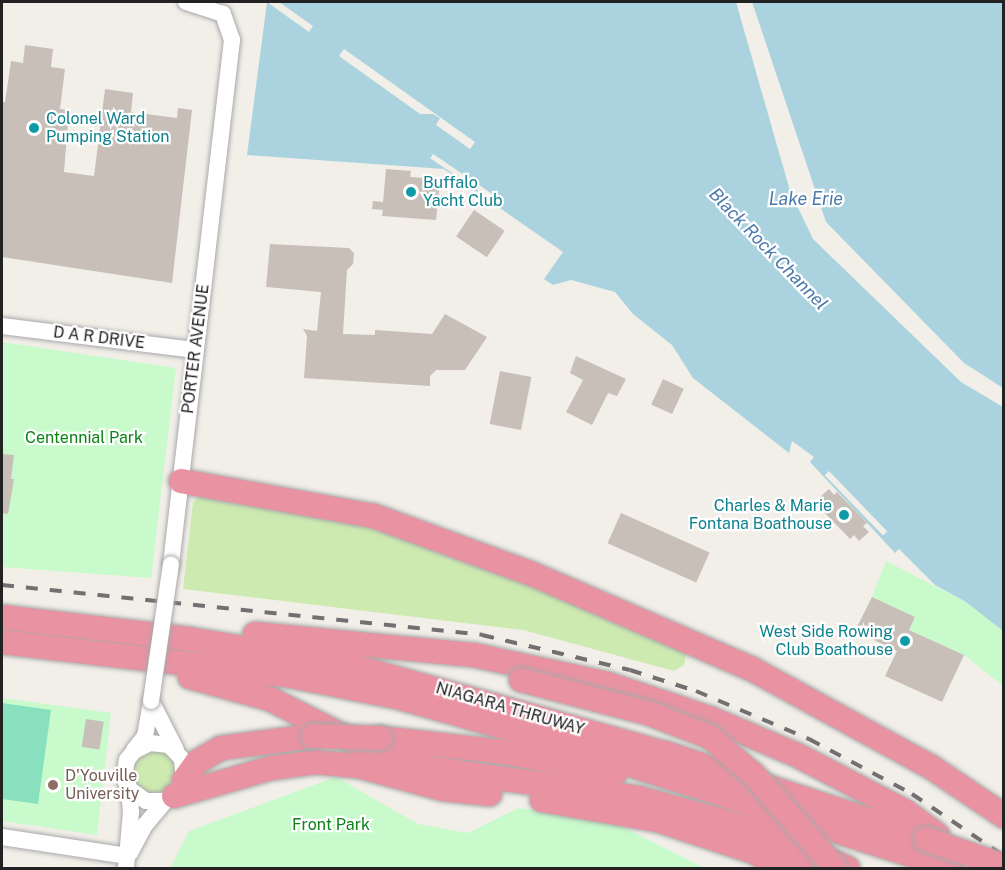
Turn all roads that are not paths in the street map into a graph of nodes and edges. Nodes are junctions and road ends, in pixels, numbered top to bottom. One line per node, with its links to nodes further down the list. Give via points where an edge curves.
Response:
1 (186, 2): 3 (street, PORTER AVENUE, via 227,18 232,40)
2 (2, 326): 3 (street, D A R DRIVE)
3 (196, 350): 4 (street, PORTER AVENUE)
4 (181, 481): 10 (street, PORTER AVENUE, bridge); 16 (highway, via 374,516 530,573 752,669 931,767)
5 (2, 617): 6 (highway, NIAGARA THRUWAY)
6 (189, 639): 8 (highway, via 242,633); 19 (highway, NIAGARA THRUWAY, via 313,657 508,707 699,764)
7 (2, 642): 15 (highway, NIAGARA THRUWAY, via 231,667 355,688 512,728)
8 (434, 652): 24 (highway, bridge, via 676,722 710,737 754,775); 27 (highway, via 560,671 712,719 797,755 874,794 923,824)
9 (2, 654): 17 (highway, via 199,678 270,699 363,746 421,766 603,791)
10 (151, 701): 11 (street, PORTER AVENUE, via 145,736); 12 (street)
11 (134, 751): 12 (street, via 150,742 169,745); 13 (street, PORTER AVENUE, via 128,760)
12 (177, 751): 14 (street, via 183,759)
13 (126, 781): 14 (street, via 130,790 146,801); 20 (street, PORTER AVENUE, via 131,812)
14 (174, 792): 15 (highway, bridge, via 211,752 235,745 313,736 380,738 503,752 672,788); 20 (street, via 145,825); 22 (highway, via 295,763 340,763 444,789 568,803 658,820 755,852)
15 (717, 792): 19 (highway, NIAGARA THRUWAY)
16 (1004, 816)
17 (724, 822): 23 (highway, via 769,839); 25 (highway, via 785,840)
18 (2, 837): 20 (street)
19 (921, 848): 21 (highway, NIAGARA THRUWAY, bridge); 26 (highway, NIAGARA THRUWAY)
20 (127, 862)
21 (1004, 866)
22 (778, 868)
23 (800, 868)
24 (835, 868)
25 (848, 868)
26 (952, 868)
27 (979, 868)

